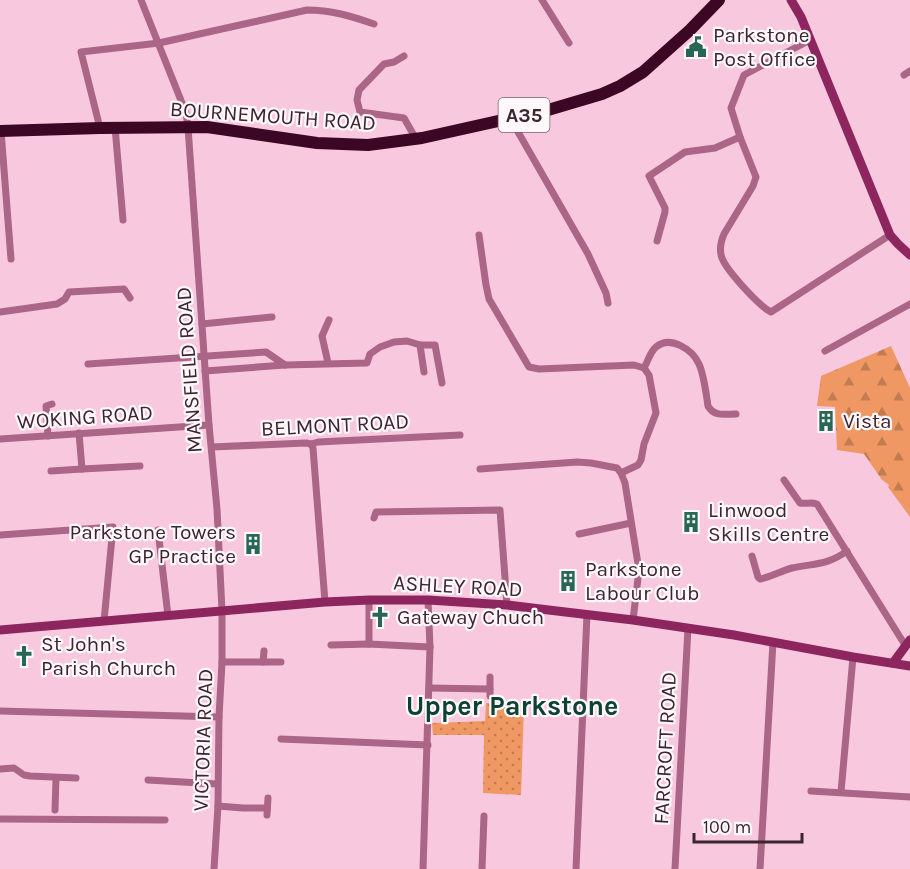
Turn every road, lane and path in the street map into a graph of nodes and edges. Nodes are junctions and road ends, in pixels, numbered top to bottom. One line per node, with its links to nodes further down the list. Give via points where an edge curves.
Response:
1 (542, 0): 8 (street)
2 (719, 0): 10 (highway, BOURNEMOUTH ROAD / A35, via 643,72 620,86)
3 (791, 0): 6 (main road)
4 (141, 1): 7 (street, MANSFIELD ROAD)
5 (374, 24): 7 (street, via 344,14 307,10)
6 (810, 40): 15 (street, via 744,75 731,108); 21 (main road)
7 (159, 43): 12 (street, MANSFIELD ROAD); 13 (street, via 81,52)
8 (569, 43)
9 (404, 56): 16 (street, via 384,64 359,90 357,100 360,112 404,118)
10 (510, 118): 16 (highway, BOURNEMOUTH ROAD / A35); 26 (street, via 588,254)
11 (115, 127): 12 (highway, BOURNEMOUTH ROAD / A35); 13 (highway, BOURNEMOUTH ROAD / A35); 19 (street)
12 (188, 127): 16 (highway, BOURNEMOUTH ROAD / A35, via 342,145); 31 (street, MANSFIELD ROAD)
13 (100, 128): 14 (highway, BOURNEMOUTH ROAD / A35)
14 (0, 131): 24 (street)
15 (740, 137): 18 (street, via 715,148 686,152); 21 (street, via 756,177 724,234 721,252 727,267 769,311)
16 (416, 139)
17 (643, 168): 18 (street)
18 (649, 176): 22 (street, via 666,212)
19 (123, 220)
20 (479, 235): 38 (street, via 489,299 529,367)
21 (890, 235): 23 (main road)
22 (657, 241)
23 (910, 255)
24 (11, 259)
25 (129, 298): 28 (street, via 124,289 69,292 57,304)
26 (608, 303)
27 (910, 304): 33 (street)
28 (0, 312)
29 (272, 317): 31 (street)
30 (329, 320): 35 (street, via 322,336)
31 (202, 324): 34 (street, MANSFIELD ROAD)
32 (420, 345): 35 (street, via 394,342 370,354 367,363); 40 (street); 41 (street, via 435,345)
33 (825, 351)
34 (205, 356): 36 (street); 37 (street, via 266,352); 39 (street, MANSFIELD ROAD)
35 (328, 363): 37 (street)
36 (88, 364)
37 (285, 365): 39 (street)
38 (644, 368): 43 (street, via 658,345 681,345 699,364 705,408 714,413); 55 (street, via 649,375 656,413 641,460)
39 (205, 371): 44 (street, MANSFIELD ROAD)
40 (424, 372)
41 (442, 383)
42 (52, 404): 47 (street, via 46,406)
43 (736, 414)
44 (209, 425): 45 (street, WOKING ROAD); 50 (street, MANSFIELD ROAD)
45 (80, 434): 47 (street, WOKING ROAD); 52 (street)
46 (460, 435): 49 (street, BELMONT ROAD)
47 (48, 436): 48 (street, WOKING ROAD)
48 (0, 439)
49 (311, 444): 50 (street, BELMONT ROAD); 66 (street)
50 (212, 447): 68 (street, MANSFIELD ROAD)
51 (140, 466): 52 (street)
52 (82, 469): 54 (street)
53 (480, 469): 55 (street, via 577,462 617,468)
54 (51, 471)
55 (621, 472): 58 (street)
56 (784, 480): 62 (street, via 800,503 817,504)
57 (374, 512): 67 (street, via 500,507)
58 (631, 524): 61 (street); 71 (street, via 639,570)
59 (158, 531): 70 (street)
60 (0, 534): 72 (street, via 113,527)
61 (579, 534)
62 (847, 551): 63 (street, via 823,564 760,579); 76 (street)
63 (752, 556)
64 (369, 600): 65 (main road, ASHLEY ROAD); 66 (main road, ASHLEY ROAD); 78 (street)
65 (428, 600): 67 (main road, ASHLEY ROAD); 79 (street)
66 (325, 602): 68 (main road, ASHLEY ROAD)
67 (507, 605): 69 (main road, ASHLEY ROAD)
68 (222, 611): 70 (main road, ASHLEY ROAD); 82 (street, VICTORIA ROAD)
69 (587, 614): 71 (main road, ASHLEY ROAD); 110 (street)
70 (168, 616): 72 (main road, ASHLEY ROAD)
71 (633, 620): 73 (main road, ASHLEY ROAD)
72 (104, 621): 74 (main road, ASHLEY ROAD)
73 (688, 628): 75 (main road, ASHLEY ROAD); 111 (street, FARCROFT ROAD)
74 (0, 630)
75 (773, 642): 81 (main road, ASHLEY ROAD); 112 (street)
76 (908, 643): 85 (main road)
77 (331, 645): 78 (street)
78 (369, 645): 79 (street)
79 (430, 647): 88 (street)
80 (264, 651): 83 (street)
81 (853, 657): 85 (main road, ASHLEY ROAD); 99 (street)
82 (222, 662): 83 (street); 90 (street, VICTORIA ROAD)
83 (263, 662): 84 (street)
84 (281, 662)
85 (893, 663): 86 (main road, ASHLEY ROAD)
86 (910, 666)
87 (490, 678): 88 (street, via 490,692)
88 (429, 688): 92 (street)
89 (0, 711): 90 (street)
90 (219, 717): 97 (street, VICTORIA ROAD)
91 (281, 739): 92 (street)
92 (428, 745): 108 (street)
93 (0, 768): 94 (street)
94 (56, 778): 95 (street); 103 (street)
95 (76, 778)
96 (151, 782): 97 (street)
97 (217, 784): 102 (street, VICTORIA ROAD)
98 (811, 791): 99 (street)
99 (841, 792): 100 (street)
100 (910, 797)
101 (268, 798): 102 (street, via 267,812)
102 (218, 806): 107 (street, VICTORIA ROAD)
103 (55, 810)
104 (484, 816): 109 (street)
105 (0, 819): 106 (street)
106 (165, 820)
107 (214, 869)
108 (423, 869)
109 (482, 869)
110 (576, 869)
111 (675, 869)
112 (760, 869)

